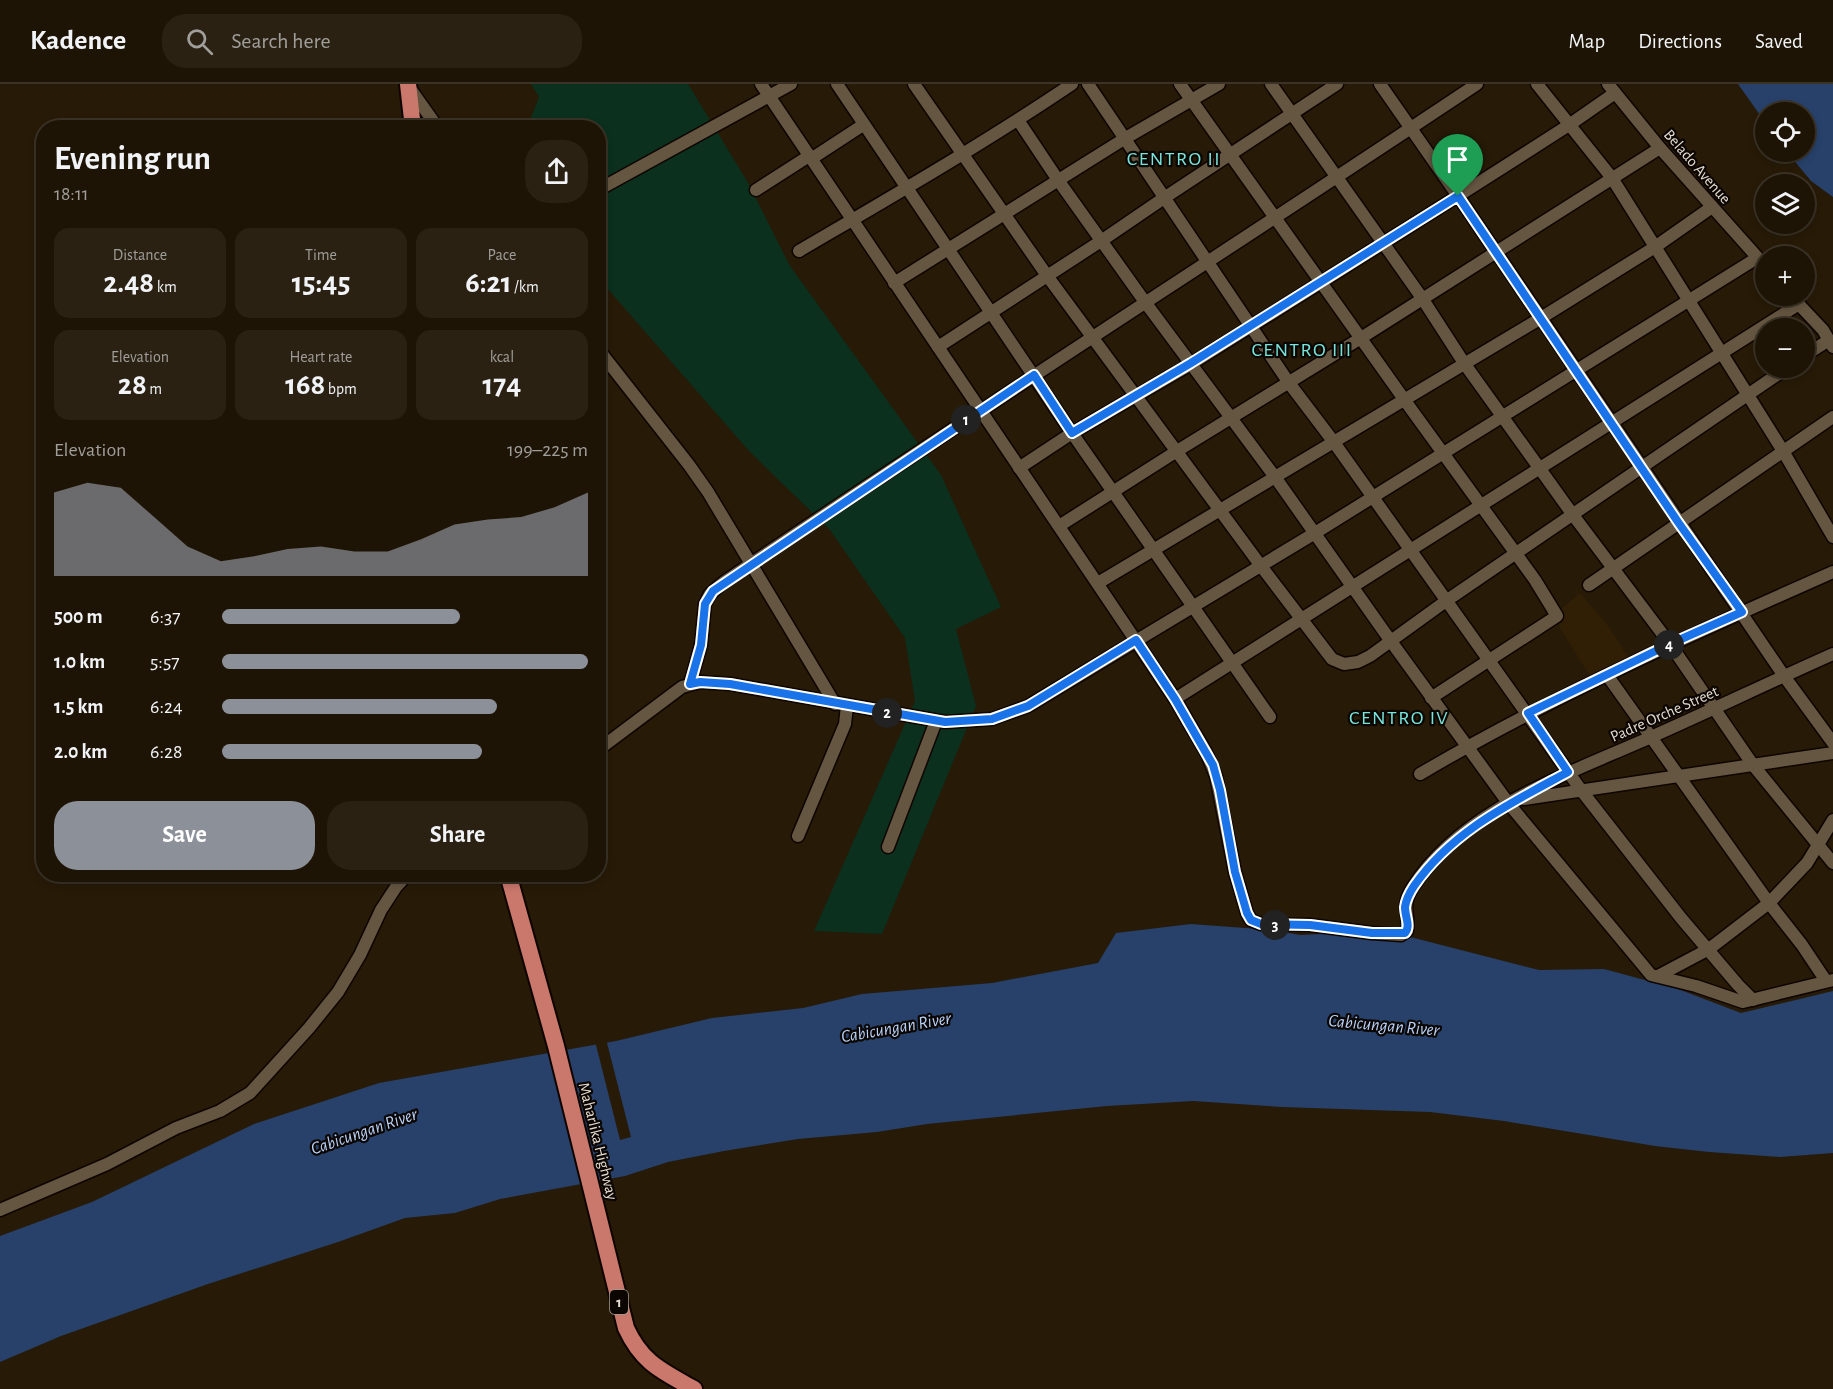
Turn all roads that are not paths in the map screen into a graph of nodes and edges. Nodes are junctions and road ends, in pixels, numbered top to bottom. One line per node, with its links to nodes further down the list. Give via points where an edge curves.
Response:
1 (761, 84): 16 (street)
2 (791, 84): 16 (street)
3 (837, 84): 22 (street)
4 (914, 84): 27 (street)
5 (1072, 84): 21 (street)
6 (1088, 84): 25 (street)
7 (1180, 84): 17 (street)
8 (1219, 84): 17 (street)
9 (1271, 84): 18 (street)
10 (1337, 84): 18 (street)
11 (1380, 84): 24 (street)
12 (1477, 84): 24 (street)
13 (1537, 84): 23 (street)
14 (408, 85): 19 (highway); 20 (street)
15 (1611, 88): 23 (street); 26 (street, Belado Avenue)
16 (769, 96): 29 (street); 33 (street)
17 (1192, 101): 25 (street); 28 (street)
18 (1291, 113): 28 (street); 30 (street)
19 (412, 120)
20 (432, 120)
21 (1018, 120): 27 (street); 32 (street)
22 (863, 125): 29 (street); 34 (street)
23 (1569, 125): 31 (street); 36 (street)
24 (1410, 129): 30 (street); 36 (street)
25 (1124, 139): 32 (street); 37 (street)
26 (1660, 148): 31 (street); 38 (street, Belado Avenue)
27 (962, 154): 34 (street); 39 (street)
28 (1229, 155): 37 (street); 40 (street)
29 (810, 158): 35 (street); 41 (street)
30 (1337, 178): 40 (street); 43 (street)
31 (1612, 178): 44 (street); 47 (street)
32 (1058, 180): 39 (street); 42 (street)
33 (606, 186)
34 (909, 188): 41 (street); 45 (street)
35 (756, 190)
36 (1458, 196): 43 (street); 47 (street)
37 (1164, 198): 42 (street); 49 (street)
38 (1712, 207): 44 (street); 48 (street, Belado Avenue)
39 (1004, 215): 45 (street); 51 (street)
40 (1275, 219): 49 (street); 52 (street)
41 (852, 220): 46 (street); 53 (street)
42 (1101, 241): 51 (street); 55 (street)
43 (1382, 243): 52 (street); 54 (street)
44 (1655, 246): 56 (street); 60 (street)
45 (950, 249): 53 (street); 59 (street)
46 (799, 251)
47 (1495, 252): 54 (street); 60 (street)
48 (1755, 256)
49 (1207, 262): 55 (street); 61 (street)
50 (1755, 266): 56 (street)
51 (1048, 276): 59 (street); 62 (street)
52 (1320, 282): 61 (street); 63 (street)
53 (894, 283): 65 (street)
54 (1422, 298): 63 (street); 70 (street)
55 (1145, 302): 62 (street); 69 (street)
56 (1690, 302): 67 (street); 71 (street)
57 (1787, 306): 67 (street)
58 (1800, 306): 64 (street)
59 (992, 312): 65 (street); 72 (street)
60 (1541, 318): 70 (street); 71 (street)
61 (1249, 326): 69 (street); 74 (street)
62 (1092, 337): 72 (street); 76 (street)
63 (1361, 338): 74 (street); 77 (street)
64 (1831, 343): 66 (street)
65 (938, 347): 78 (street)
66 (1815, 351)
67 (1722, 355): 75 (street); 82 (street)
68 (606, 358): 104 (street, via 694,471)
69 (1191, 363): 76 (street); 81 (street)
70 (1464, 363): 77 (street); 79 (street)
71 (1576, 370): 79 (street); 82 (street)
72 (1034, 375): 78 (street); 83 (street)
73 (1771, 378): 75 (street)
74 (1289, 383): 81 (street); 84 (street)
75 (1746, 394): 86 (street); 90 (street)
76 (1136, 396): 83 (street); 85 (street)
77 (1404, 399): 84 (street); 87 (street)
78 (981, 410): 88 (street); 104 (street)
79 (1501, 416): 87 (street); 89 (street)
80 (1833, 417): 86 (street)
81 (1231, 419): 85 (street); 91 (street)
82 (1612, 422): 89 (street); 90 (street)
83 (1072, 433): 88 (street); 92 (street)
84 (1333, 441): 91 (street); 93 (street)
85 (1177, 451): 92 (street); 95 (street)
86 (1783, 451): 97 (street); 100 (street)
87 (1443, 453): 93 (street); 94 (street)
88 (1019, 468): 98 (street)
89 (1539, 468): 94 (street); 96 (street)
90 (1642, 468): 96 (street); 97 (street)
91 (1275, 477): 95 (street); 99 (street)
92 (1114, 492): 98 (street); 101 (street)
93 (1372, 497): 99 (street); 102 (street)
94 (1480, 506): 102 (street); 103 (street)
95 (1220, 509): 101 (street); 105 (street)
96 (1573, 515): 103 (street); 106 (street)
97 (1678, 522): 106 (street); 113 (street)
98 (1059, 526): 108 (street)
99 (1315, 533): 105 (street); 110 (street)
100 (1833, 537)
101 (1154, 550): 108 (street); 112 (street)
102 (1410, 551): 110 (street); 111 (street)
103 (1516, 554): 111 (street); 119 (street, via 1557,616)
104 (752, 563): 123 (street, via 706,599 701,645); 126 (street)
105 (1261, 566): 112 (street); 114 (street)
106 (1614, 569): 109 (street); 117 (street)
107 (1833, 572): 113 (street)
108 (1098, 583): 115 (street)
109 (1589, 585)
110 (1352, 588): 114 (street); 116 (street)
111 (1446, 601): 116 (street); 119 (street)
112 (1194, 607): 115 (street); 120 (street)
113 (1742, 612): 117 (street); 122 (street)
114 (1301, 620): 116 (street, via 1332,659 1341,664 1364,660); 120 (street)
115 (1136, 640): 125 (street); 130 (street, via 1028,706 992,719)
116 (1390, 640): 124 (street)
117 (1670, 644): 121 (street); 127 (street)
118 (1833, 654): 122 (street, Padre Orche Street)
119 (1490, 661): 124 (street); 128 (street)
120 (1231, 663): 125 (street); 129 (street)
121 (1606, 675): 128 (street); 131 (street)
122 (1784, 676): 127 (street, Padre Orche Street); 132 (street)
123 (690, 684): 126 (street, via 730,684); 133 (street)
124 (1431, 698): 134 (street)
125 (1175, 699): 141 (street, Padre Orche Street, via 1213,765 1235,872 1247,913 1255,923 1405,933 1406,902 1429,866 1473,826)
126 (841, 705): 130 (street); 143 (street, via 845,724)
127 (1714, 709): 131 (street, Padre Orche Street); 136 (street)
128 (1528, 713): 134 (street); 137 (street)
129 (1270, 717)
130 (936, 721): 145 (street)
131 (1650, 738): 137 (street, Padre Orche Street); 139 (street)
132 (1833, 742)
133 (606, 744)
134 (1467, 746): 138 (street); 141 (street)
135 (1833, 753): 136 (street)
136 (1753, 765): 139 (street); 144 (street)
137 (1568, 772): 140 (street); 141 (street, Padre Orche Street)
138 (1420, 774)
139 (1679, 777): 140 (street); 149 (street)
140 (1581, 790): 141 (street); 150 (street)
141 (1512, 802): 151 (street, via 1652,975)
142 (1833, 820): 144 (street)
143 (798, 836)
144 (1817, 845): 146 (street); 149 (street, via 1807,862)
145 (888, 848)
146 (1833, 863)
147 (401, 882): 154 (street, via 381,910 338,992 250,1093 220,1111)
148 (510, 882): 155 (highway, Maharlika Highway / 1, via 592,1184 624,1322 632,1341 649,1363)
149 (1769, 903): 150 (street); 152 (street)
150 (1709, 949): 151 (street); 153 (street)
151 (1658, 976): 153 (street, via 1743,1002)
152 (1829, 981): 153 (street)
153 (1754, 1000)
154 (0, 1210)
155 (694, 1389)

